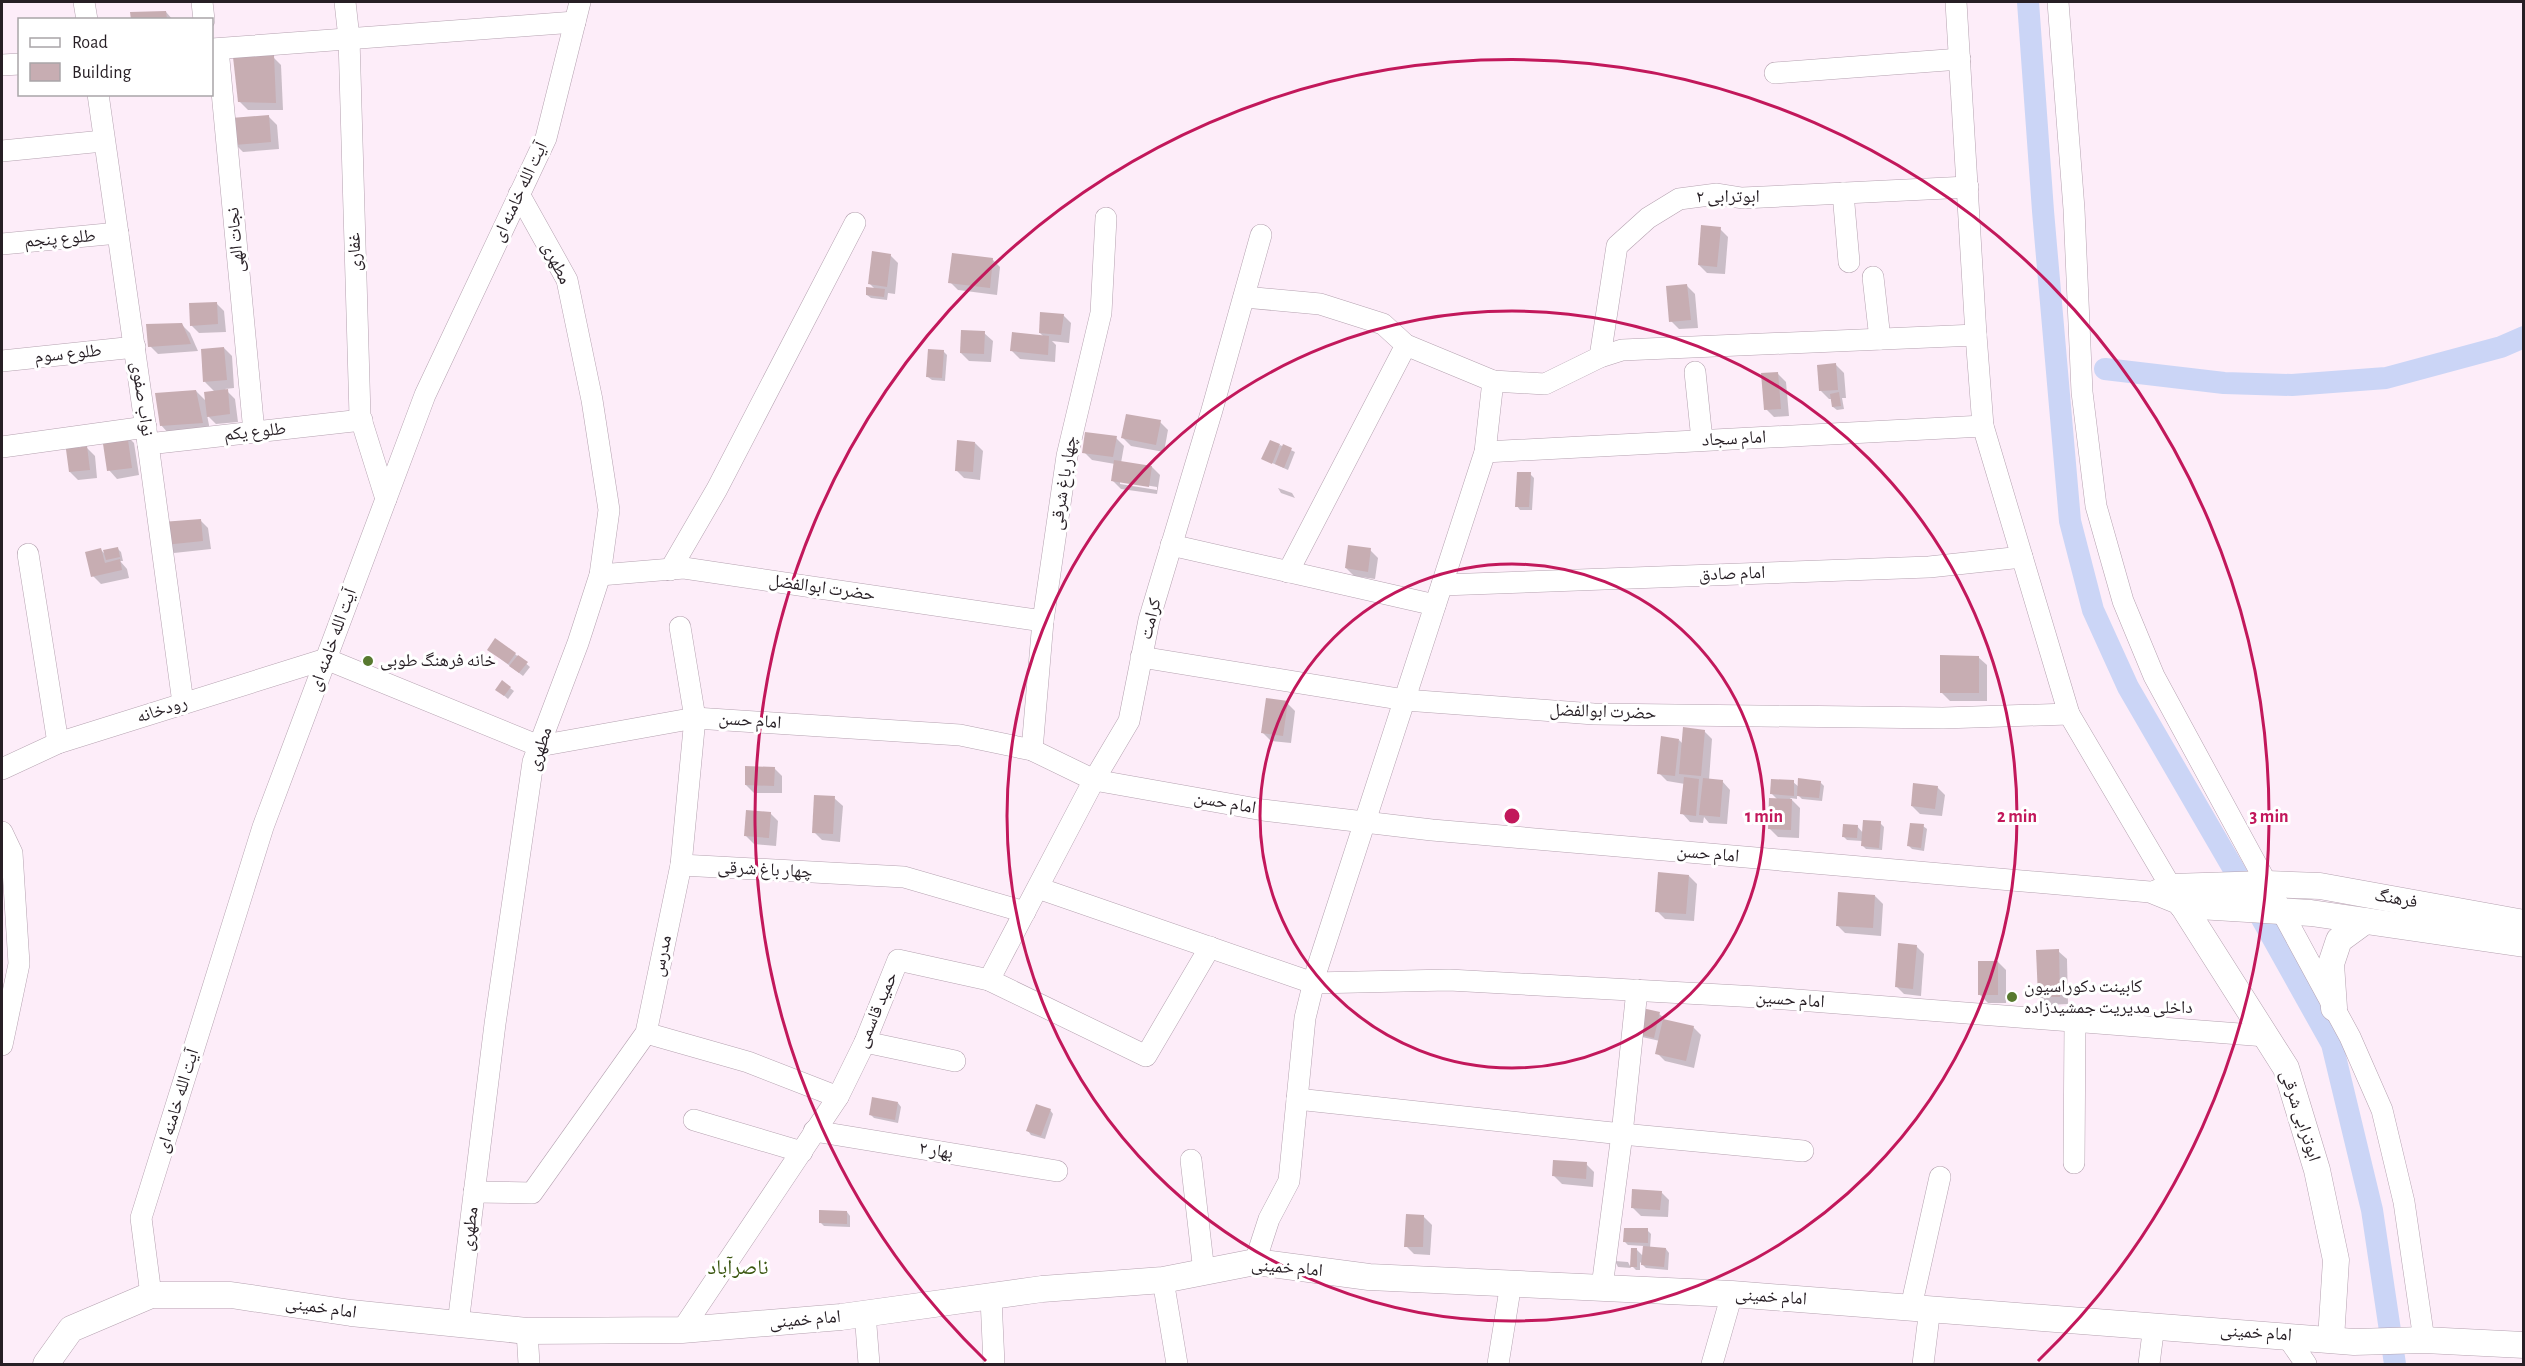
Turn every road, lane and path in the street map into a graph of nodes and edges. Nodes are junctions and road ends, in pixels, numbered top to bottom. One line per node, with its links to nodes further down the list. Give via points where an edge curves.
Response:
1 (84, 2): 7 (street)
2 (202, 2): 8 (street)
3 (345, 2): 10 (street, غفاری)
4 (580, 2): 9 (street, آیت الله خامنه ای)
5 (1956, 2): 12 (street)
6 (2058, 2): 70 (street, via 2074,209 2082,392 2096,506 2123,601 2154,676)
7 (87, 18)
8 (204, 18)
9 (575, 22): 10 (street); 21 (street, آیت الله خامنه ای, via 546,138)
10 (349, 38): 11 (street); 38 (street, غفاری)
11 (215, 49): 40 (street, نجات الهی)
12 (1960, 59): 15 (street); 19 (street)
13 (18, 63): 14 (street)
14 (2, 65)
15 (1776, 73)
16 (98, 96): 17 (street, نواب صفوی)
17 (103, 141): 18 (street); 24 (street, نواب صفوی)
18 (2, 151)
19 (1968, 186): 20 (street, ابوترابی ۲); 30 (street)
20 (1843, 193): 27 (street); 34 (street, ابوترابی ۲, via 1742,198 1701,195 1679,199 1648,218 1617,246)
21 (519, 194): 45 (street, آیت الله خامنه ای, via 425,395); 51 (street, مطهری, via 567,280 592,400 609,510)
22 (1106, 218): 54 (street, چهار باغ شرقی, via 1101,313 1066,456)
23 (855, 223): 49 (street, via 717,489)
24 (118, 233): 26 (street, طلوع پنجم); 33 (street, نواب صفوی)
25 (1261, 235): 29 (street, کرامت)
26 (2, 244)
27 (1849, 262)
28 (1872, 276): 31 (street)
29 (1244, 297): 32 (street, via 1320,304 1383,324); 46 (street, کرامت)
30 (1976, 335): 31 (street); 39 (street)
31 (1880, 339): 34 (street, via 1622,350)
32 (1406, 345): 37 (street); 50 (street)
33 (135, 347): 35 (street, طلوع سوم); 41 (street, نواب صفوی)
34 (1600, 357): 37 (street, via 1545,384)
35 (2, 361)
36 (1695, 372): 42 (street)
37 (1493, 381): 44 (street)
38 (362, 420): 40 (street, طلوع یکم); 45 (street, غفاری)
39 (1983, 426): 42 (street, امام سجاد); 48 (street)
40 (254, 432): 41 (street, طلوع یکم)
41 (147, 435): 43 (street, طلوع یکم); 59 (street, نواب صفوی)
42 (1702, 441): 44 (street, امام سجاد)
43 (2, 447)
44 (1485, 452): 52 (street)
45 (386, 499): 57 (street, آیت الله خامنه ای)
46 (1171, 545): 50 (street); 56 (street, کرامت)
47 (28, 554): 62 (street)
48 (2022, 557): 52 (street, امام صادق, via 1929,567); 60 (street)
49 (670, 570): 51 (street, حضرت ابوالفضل); 54 (street, حضرت ابوالفضل, via 684,568)
50 (1288, 572): 53 (street)
51 (600, 575): 63 (street, مطهری)
52 (1442, 585): 53 (street)
53 (1435, 605): 58 (street)
54 (1044, 621): 64 (street, چهار باغ شرقی)
55 (680, 627): 61 (street, مدرس)
56 (1142, 657): 58 (street, حضرت ابوالفضل); 66 (street, کرامت, via 1129,721)
57 (326, 659): 59 (street, رودخانه); 63 (street); 107 (street, آیت الله خامنه ای, via 263,827 141,1218)
58 (1405, 700): 60 (street, حضرت ابوالفضل, via 1594,714 1943,718); 67 (street)
59 (183, 704): 62 (street, رودخانه)
60 (2069, 714): 72 (street)
61 (695, 718): 63 (street, امام حسن); 64 (street, امام حسن, via 960,735); 69 (street, مدرس)
62 (58, 743): 65 (street, رودخانه)
63 (539, 746): 100 (street, مطهری, via 533,762)
64 (1032, 750): 66 (street, امام حسن)
65 (2, 769)
66 (1094, 780): 67 (street, امام حسن, via 1263,810); 71 (street, کرامت)
67 (1366, 822): 72 (street, امام حسن); 80 (street)
68 (2, 832): 87 (street, via 12,853 19,964)
69 (681, 865): 74 (street, چهار باغ شرقی, via 904,877); 84 (street, مدرس)
70 (2261, 884): 72 (street, فرهنگ); 73 (street); 76 (street, فرهنگ, via 2320,886)
71 (1038, 888): 74 (street, کرامت); 78 (street)
72 (2181, 895): 73 (street, فرهنگ); 85 (street, ابوترابی شرقی)
73 (2274, 910): 75 (street, فرهنگ); 82 (street)
74 (1025, 912): 79 (street, کرامت)
75 (2365, 921): 77 (street, فرهنگ); 82 (street, via 2339,940 2336,948 2331,964)
76 (2523, 923)
77 (2523, 944)
78 (1210, 948): 79 (street, حمید قاسمی, via 1146,1056); 80 (street)
79 (989, 981): 86 (street, حمید قاسمی, via 898,960)
80 (1313, 983): 81 (street, امام حسین, via 1449,980); 90 (street, via 1305,1018)
81 (1637, 990): 83 (street, امام حسین); 93 (street)
82 (2334, 1008): 117 (street, via 2382,1110 2404,1202)
83 (2074, 1022): 85 (street, امام حسین); 97 (street)
84 (646, 1033): 89 (street, via 748,1062); 100 (street, مدرس, via 532,1193)
85 (2266, 1036): 116 (street, ابوترابی شرقی, via 2286,1068 2317,1170 2336,1260)
86 (865, 1042): 88 (street); 89 (street, حمید قاسمی)
87 (2, 1044)
88 (955, 1061)
89 (838, 1097): 92 (street, حمید قاسمی)
90 (1297, 1099): 93 (street); 101 (street, via 1289,1181 1269,1219)
91 (694, 1120): 95 (street)
92 (814, 1131): 95 (street, حمید قاسمی); 98 (street, بهار ۲)
93 (1622, 1134): 94 (street); 105 (street)
94 (1803, 1151)
95 (802, 1152): 113 (street, حمید قاسمی)
96 (1191, 1160): 102 (street)
97 (2074, 1163)
98 (1057, 1171)
99 (1940, 1177): 109 (street)
100 (474, 1192): 111 (street, مطهری)
101 (1255, 1262): 102 (street, امام خمینی); 104 (street, امام خمینی, via 1369,1277)
102 (1204, 1272): 103 (street, امام خمینی)
103 (1163, 1280): 108 (street, امام خمینی, via 1042,1289); 123 (street)
104 (1511, 1283): 105 (street, امام خمینی); 124 (street)
105 (1602, 1287): 106 (street, امام خمینی)
106 (1732, 1294): 109 (street, امام خمینی); 125 (street)
107 (151, 1295): 111 (street, امام خمینی, via 231,1295); 119 (street, via 71,1329)
108 (991, 1298): 110 (street, امام خمینی); 122 (street)
109 (1920, 1308): 112 (street, امام خمینی); 126 (street)
110 (865, 1313): 113 (street, امام خمینی); 121 (street)
111 (459, 1324): 114 (street, امام خمینی)
112 (2154, 1325): 115 (street, امام خمینی); 127 (street)
113 (682, 1330): 114 (street, امام خمینی)
114 (527, 1331): 120 (street)
115 (2286, 1335): 116 (street, امام خمینی); 128 (street)
116 (2343, 1340): 117 (street, امام خمینی)
117 (2412, 1340): 118 (street, امام خمینی)
118 (2523, 1345)
119 (46, 1365)
120 (529, 1365)
121 (869, 1365)
122 (994, 1365)
123 (1177, 1365)
124 (1498, 1365)
125 (1712, 1365)
126 (1923, 1365)
127 (2149, 1365)
128 (2306, 1365)

